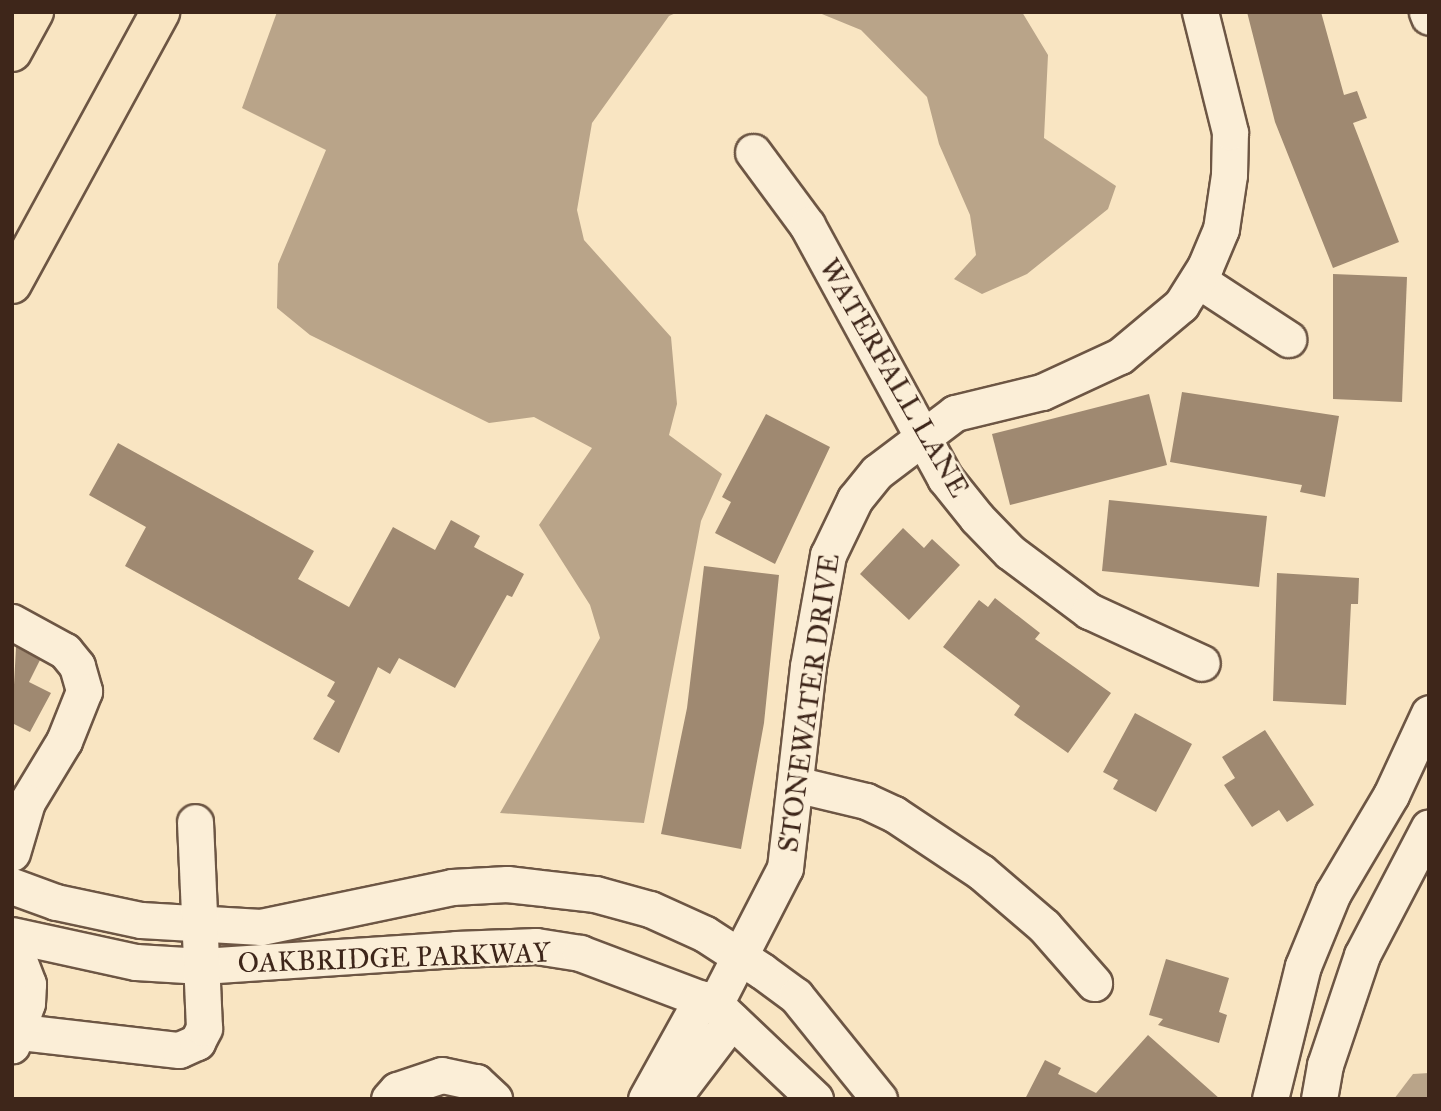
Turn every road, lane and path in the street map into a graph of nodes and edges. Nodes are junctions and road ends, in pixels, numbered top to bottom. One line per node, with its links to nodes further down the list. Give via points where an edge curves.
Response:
1 (34, 12): 4 (main road)
2 (160, 12): 7 (main road)
3 (1199, 12): 6 (street, STONEWATER DRIVE, via 1218,74 1230,143 1221,229)
4 (12, 52)
5 (753, 152): 9 (street, WATERFALL LANE, via 807,225)
6 (1198, 280): 8 (street); 9 (street, STONEWATER DRIVE, via 1181,305 1120,356 1042,392 955,414)
7 (12, 284)
8 (1288, 339)
9 (923, 435): 11 (street, WATERFALL LANE, via 945,478 1010,552 1089,611); 13 (street, STONEWATER DRIVE, via 877,472 855,499 828,555 808,666)
10 (12, 622): 16 (street, via 65,651 77,666 84,691 78,713 27,802)
11 (1202, 663)
12 (1429, 713): 32 (street, via 1391,795 1333,893 1303,967)
13 (796, 784): 21 (street, STONEWATER DRIVE, via 785,868); 23 (street, via 866,801 894,814 981,872 1044,926)
14 (195, 822): 18 (street)
15 (1429, 827): 33 (street, via 1363,955 1325,1065)
16 (12, 853)
17 (12, 886): 18 (street, OAKBRIDGE PARKWAY, via 68,905)
18 (200, 926): 21 (street, OAKBRIDGE PARKWAY, via 261,928 452,887 507,884 595,894 650,909); 22 (street)
19 (12, 934): 22 (street, OAKBRIDGE PARKWAY, via 136,962)
20 (12, 942): 25 (street, via 28,984)
21 (740, 956): 24 (street, STONEWATER DRIVE); 31 (street, OAKBRIDGE PARKWAY, via 796,996)
22 (202, 966): 24 (street, OAKBRIDGE PARKWAY, via 536,946 580,953); 25 (street, via 204,1028 197,1042 179,1051)
23 (1094, 983)
24 (716, 1007): 28 (street); 29 (street); 30 (street, OAKBRIDGE PARKWAY)
25 (14, 1037)
26 (389, 1099): 27 (street, via 397,1090 442,1075 475,1083)
27 (494, 1099)
28 (646, 1099)
29 (672, 1099)
30 (815, 1099)
31 (879, 1099)
32 (1270, 1099)
33 (1319, 1099)

